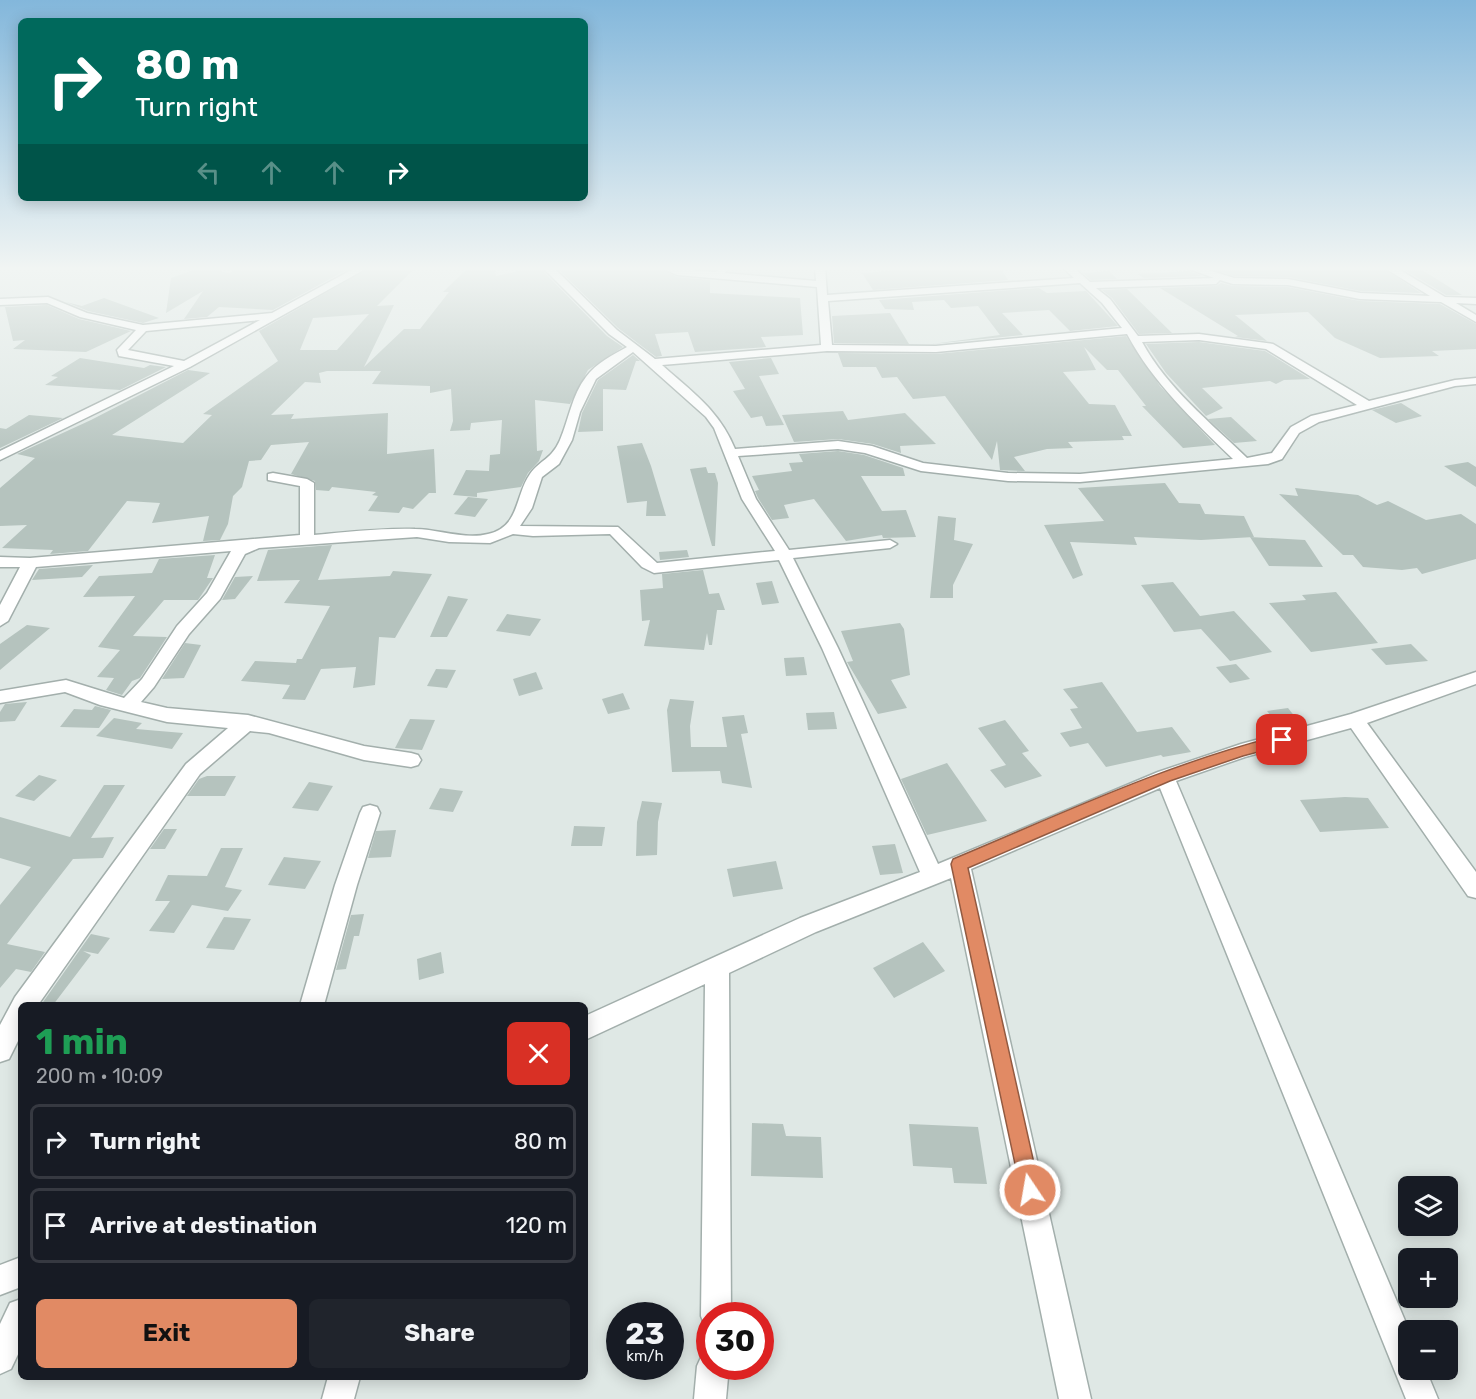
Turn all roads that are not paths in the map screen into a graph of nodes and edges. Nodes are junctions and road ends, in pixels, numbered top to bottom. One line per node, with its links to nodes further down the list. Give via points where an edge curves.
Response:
1 (139, 332): 9 (street, via 122,350 123,354)
2 (248, 332): 9 (street)
3 (613, 332): 6 (street)
4 (826, 332): 7 (street)
5 (1133, 334): 7 (street, via 936,349); 11 (street, via 1269,346); 14 (street, via 1145,358 1172,392)
6 (634, 347): 8 (street); 16 (street, via 591,378 574,412 566,440 554,461 537,475 525,508)
7 (827, 348): 8 (street)
8 (652, 363): 12 (street, via 710,414)
9 (186, 365): 13 (street)
10 (1476, 381): 11 (street)
11 (1368, 406): 14 (street, via 1309,422 1295,430 1277,456)
12 (732, 453): 14 (street, via 838,445 867,449 921,467 1008,477 1080,478); 19 (street, via 749,499)
13 (0, 456)
14 (1244, 463)
15 (273, 477): 17 (street, via 307,483)
16 (511, 529): 17 (street, via 490,539 417,533); 19 (street, via 613,530 623,535 643,562 654,568)
17 (307, 539): 21 (street); 25 (street, via 239,550 214,595)
18 (890, 544): 19 (street)
19 (784, 555): 32 (street)
20 (0, 562): 21 (street)
21 (30, 563): 22 (street)
22 (0, 621)
23 (1476, 678): 26 (street)
24 (0, 697): 25 (street, via 66,686)
25 (127, 706): 27 (street, via 167,715)
26 (1354, 720): 29 (street); 33 (street)
27 (248, 722): 28 (street, via 305,734 364,753); 35 (street, via 192,769)
28 (411, 760)
29 (1165, 777): 31 (street); 44 (street)
30 (370, 813): 36 (street)
31 (959, 864): 32 (street); 51 (street)
32 (933, 876): 34 (street, via 808,925)
33 (1476, 889)
34 (717, 968): 38 (street); 42 (street)
35 (26, 1002)
36 (313, 1002)
37 (18, 1016): 39 (street)
38 (588, 1027)
39 (0, 1050)
40 (18, 1273): 41 (street)
41 (0, 1280)
42 (716, 1302)
43 (18, 1320): 45 (street)
44 (1398, 1341)
45 (0, 1358)
46 (343, 1380): 49 (street)
47 (711, 1380): 50 (street)
48 (1414, 1380): 52 (street)
49 (338, 1399)
50 (710, 1399)
51 (1075, 1399)
52 (1422, 1399)

